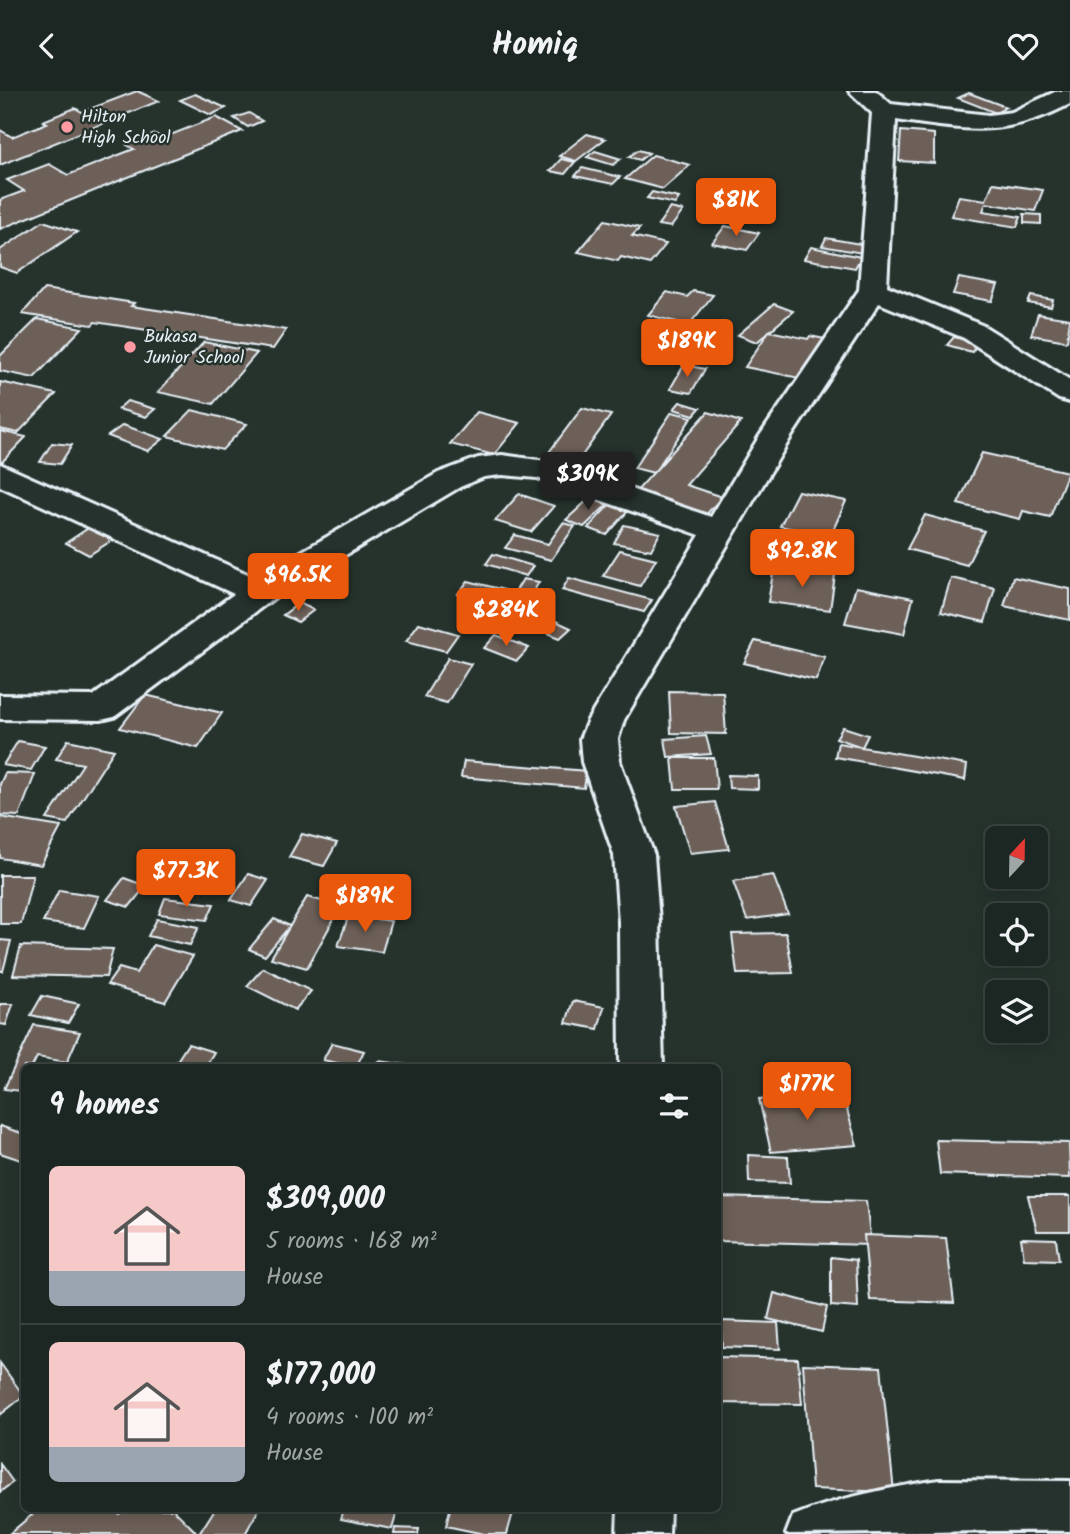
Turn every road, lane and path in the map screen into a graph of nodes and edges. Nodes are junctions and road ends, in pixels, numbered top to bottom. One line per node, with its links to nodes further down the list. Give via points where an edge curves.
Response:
1 (1070, 94): 2 (street, via 1006,121 970,122)
2 (872, 101): 3 (street)
3 (873, 290): 4 (street, via 974,332); 6 (street)
4 (1070, 393)
5 (0, 474): 7 (street, via 233,582)
6 (719, 531): 7 (street, via 542,469 502,465 449,479); 9 (street, via 599,739 601,762 634,855)
7 (266, 587): 8 (street, via 101,708)
8 (0, 707)
9 (642, 1064)
10 (1070, 1506): 13 (street, via 939,1505)
11 (644, 1512): 12 (street)
12 (643, 1534)
13 (813, 1534)

